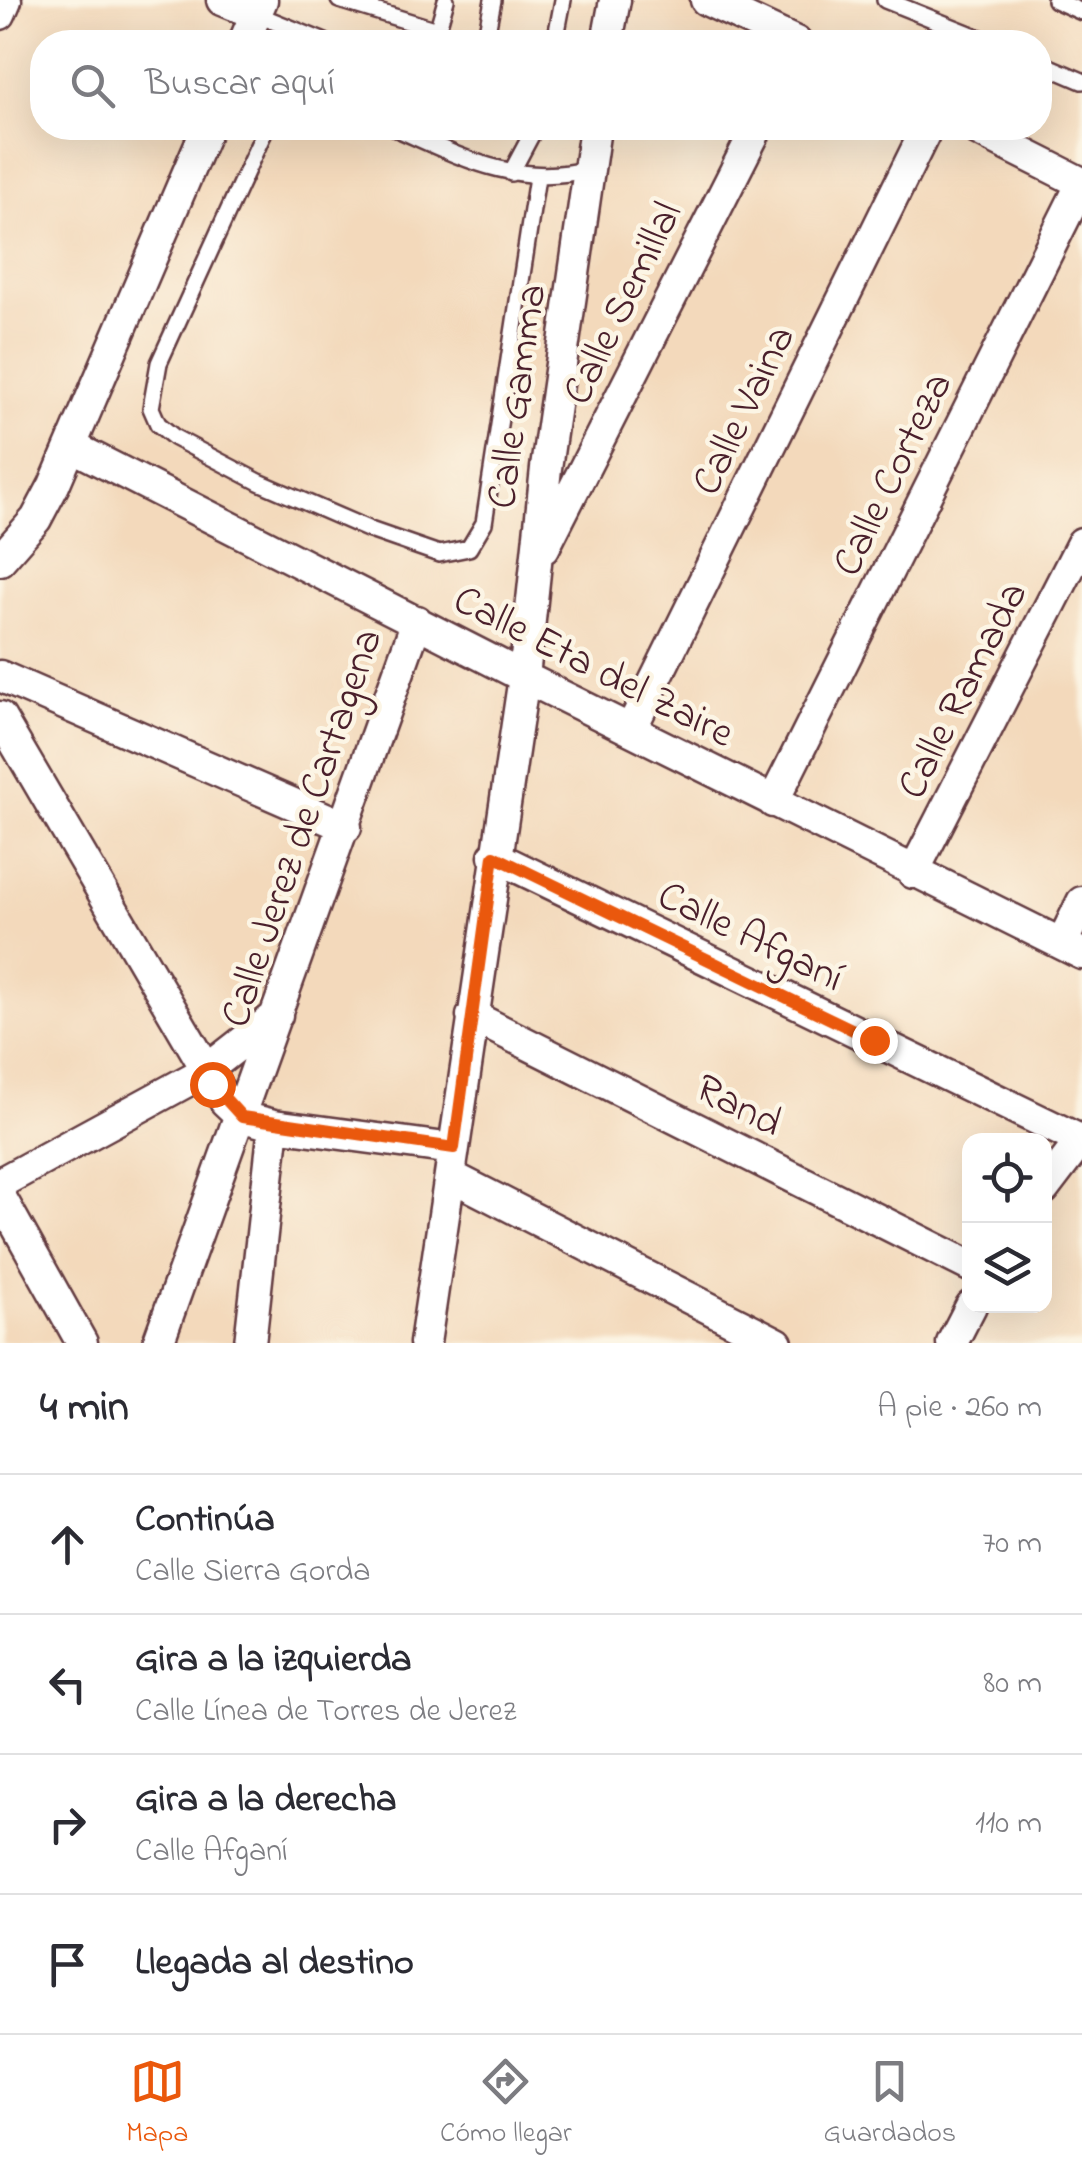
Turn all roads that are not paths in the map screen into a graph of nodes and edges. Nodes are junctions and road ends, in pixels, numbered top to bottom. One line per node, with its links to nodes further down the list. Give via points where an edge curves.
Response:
1 (6, 0): 15 (street)
2 (222, 0): 12 (street)
3 (339, 0): 11 (lane)
4 (446, 0): 19 (lane)
5 (493, 0): 20 (lane)
6 (563, 0): 21 (lane)
7 (614, 0): 22 (street)
8 (706, 0): 13 (street)
9 (885, 0): 24 (lane)
10 (1055, 0): 14 (lane)
11 (377, 6): 18 (lane)
12 (259, 7): 16 (street); 17 (lane)
13 (748, 9): 23 (street)
14 (1082, 12)
15 (0, 14)
16 (249, 30)
17 (302, 30)
18 (424, 30)
19 (438, 30)
20 (488, 30)
21 (558, 30)
22 (609, 30)
23 (779, 30)
24 (960, 30)
25 (1052, 69): 26 (lane)
26 (1082, 82)
27 (203, 140): 39 (street)
28 (261, 140): 37 (lane, via 159,364 152,408 158,424 202,452 370,530 439,554 469,548 489,502)
29 (433, 140): 36 (lane)
30 (529, 140): 36 (lane)
31 (592, 140): 35 (street, Calle Gamma)
32 (751, 140): 42 (street, Calle Semillal)
33 (921, 140): 47 (street, Calle Vaina)
34 (998, 140): 38 (street)
35 (588, 169): 37 (lane); 42 (street, Calle Gamma)
36 (511, 174): 37 (lane)
37 (536, 176)
38 (1082, 183): 48 (street, Calle Corteza)
39 (71, 446): 41 (street, via 36,519); 43 (street, Calle Eta del Zaire)
40 (1082, 543): 51 (street, Calle Ramada)
41 (0, 560)
42 (534, 569): 45 (street, Calle Gamma)
43 (417, 621): 45 (street, Calle Eta del Zaire); 49 (street, Calle Jerez de Cartagena)
44 (0, 676): 49 (street)
45 (524, 677): 47 (street, Calle Eta del Zaire); 50 (street, Calle Gamma)
46 (0, 717): 56 (street)
47 (631, 729): 48 (street, Calle Eta del Zaire)
48 (773, 802): 51 (street, Calle Eta del Zaire)
49 (346, 827): 54 (street, Calle Jerez de Cartagena)
50 (494, 856): 55 (street, Calle Gamma); 59 (street, Calle Afganí)
51 (913, 873): 53 (street, Calle Eta del Zaire)
52 (1082, 902): 53 (street)
53 (1072, 948)
54 (279, 1013): 56 (street); 57 (street, Calle Jerez de Cartagena)
55 (472, 1016): 60 (street, Calle Gamma); 64 (street, Rand)
56 (204, 1072): 57 (street); 62 (street)
57 (242, 1117): 58 (street); 67 (street, Calle Jerez de Cartagena)
58 (274, 1126): 60 (street); 68 (street)
59 (1082, 1140): 61 (street)
60 (452, 1162): 69 (street, Calle Gamma); 70 (street)
61 (1052, 1179)
62 (0, 1183)
63 (0, 1196): 66 (street)
64 (962, 1262)
65 (968, 1313): 71 (street)
66 (82, 1343)
67 (158, 1343)
68 (250, 1343)
69 (425, 1343)
70 (777, 1343)
71 (952, 1343)

